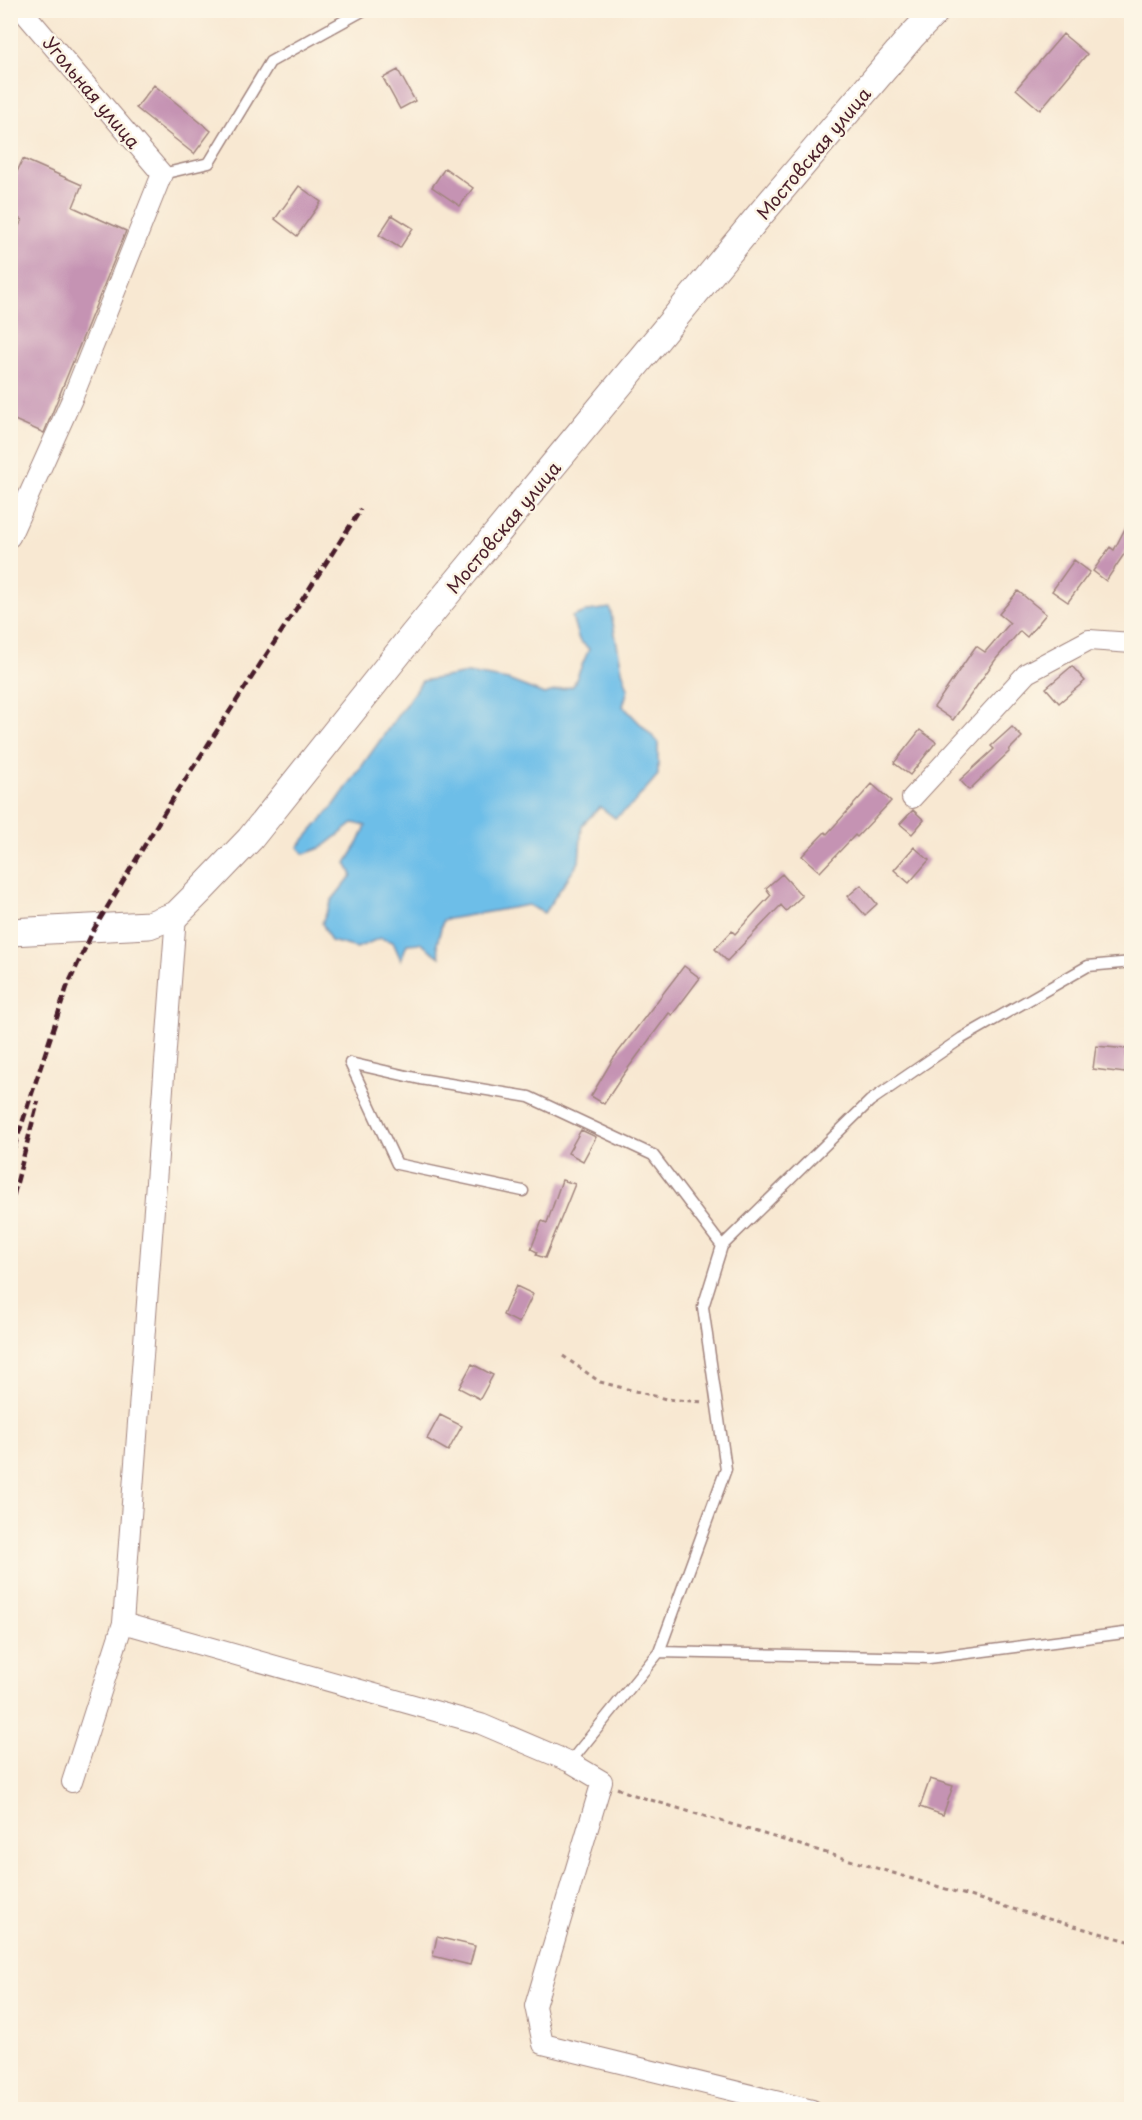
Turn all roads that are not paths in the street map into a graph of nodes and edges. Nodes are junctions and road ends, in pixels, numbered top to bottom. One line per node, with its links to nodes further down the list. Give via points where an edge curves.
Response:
1 (22, 10): 4 (street, Угольная улица)
2 (364, 10): 4 (lane, via 270,62 209,163)
3 (937, 10): 8 (street, Мостовская улица, via 758,218 413,635 250,839)
4 (162, 174): 5 (street, via 72,399)
5 (10, 537)
6 (1131, 643): 7 (street, via 1089,640 1027,673)
7 (912, 798)
8 (176, 915): 9 (street, Мостовская улица, via 149,925); 13 (street)
9 (10, 933)
10 (1131, 962): 12 (lane, via 1088,966 962,1038 870,1101)
11 (523, 1191): 12 (lane, via 397,1164 350,1063 529,1097 653,1155)
12 (722, 1246): 15 (lane, via 703,1307 726,1468)
13 (123, 1623): 16 (street, via 481,1724); 17 (street)
14 (1131, 1632): 15 (lane, via 929,1658)
15 (659, 1652): 16 (lane)
16 (570, 1762): 18 (street, via 602,1781 535,2006 543,2044)
17 (72, 1782)
18 (812, 2109)

